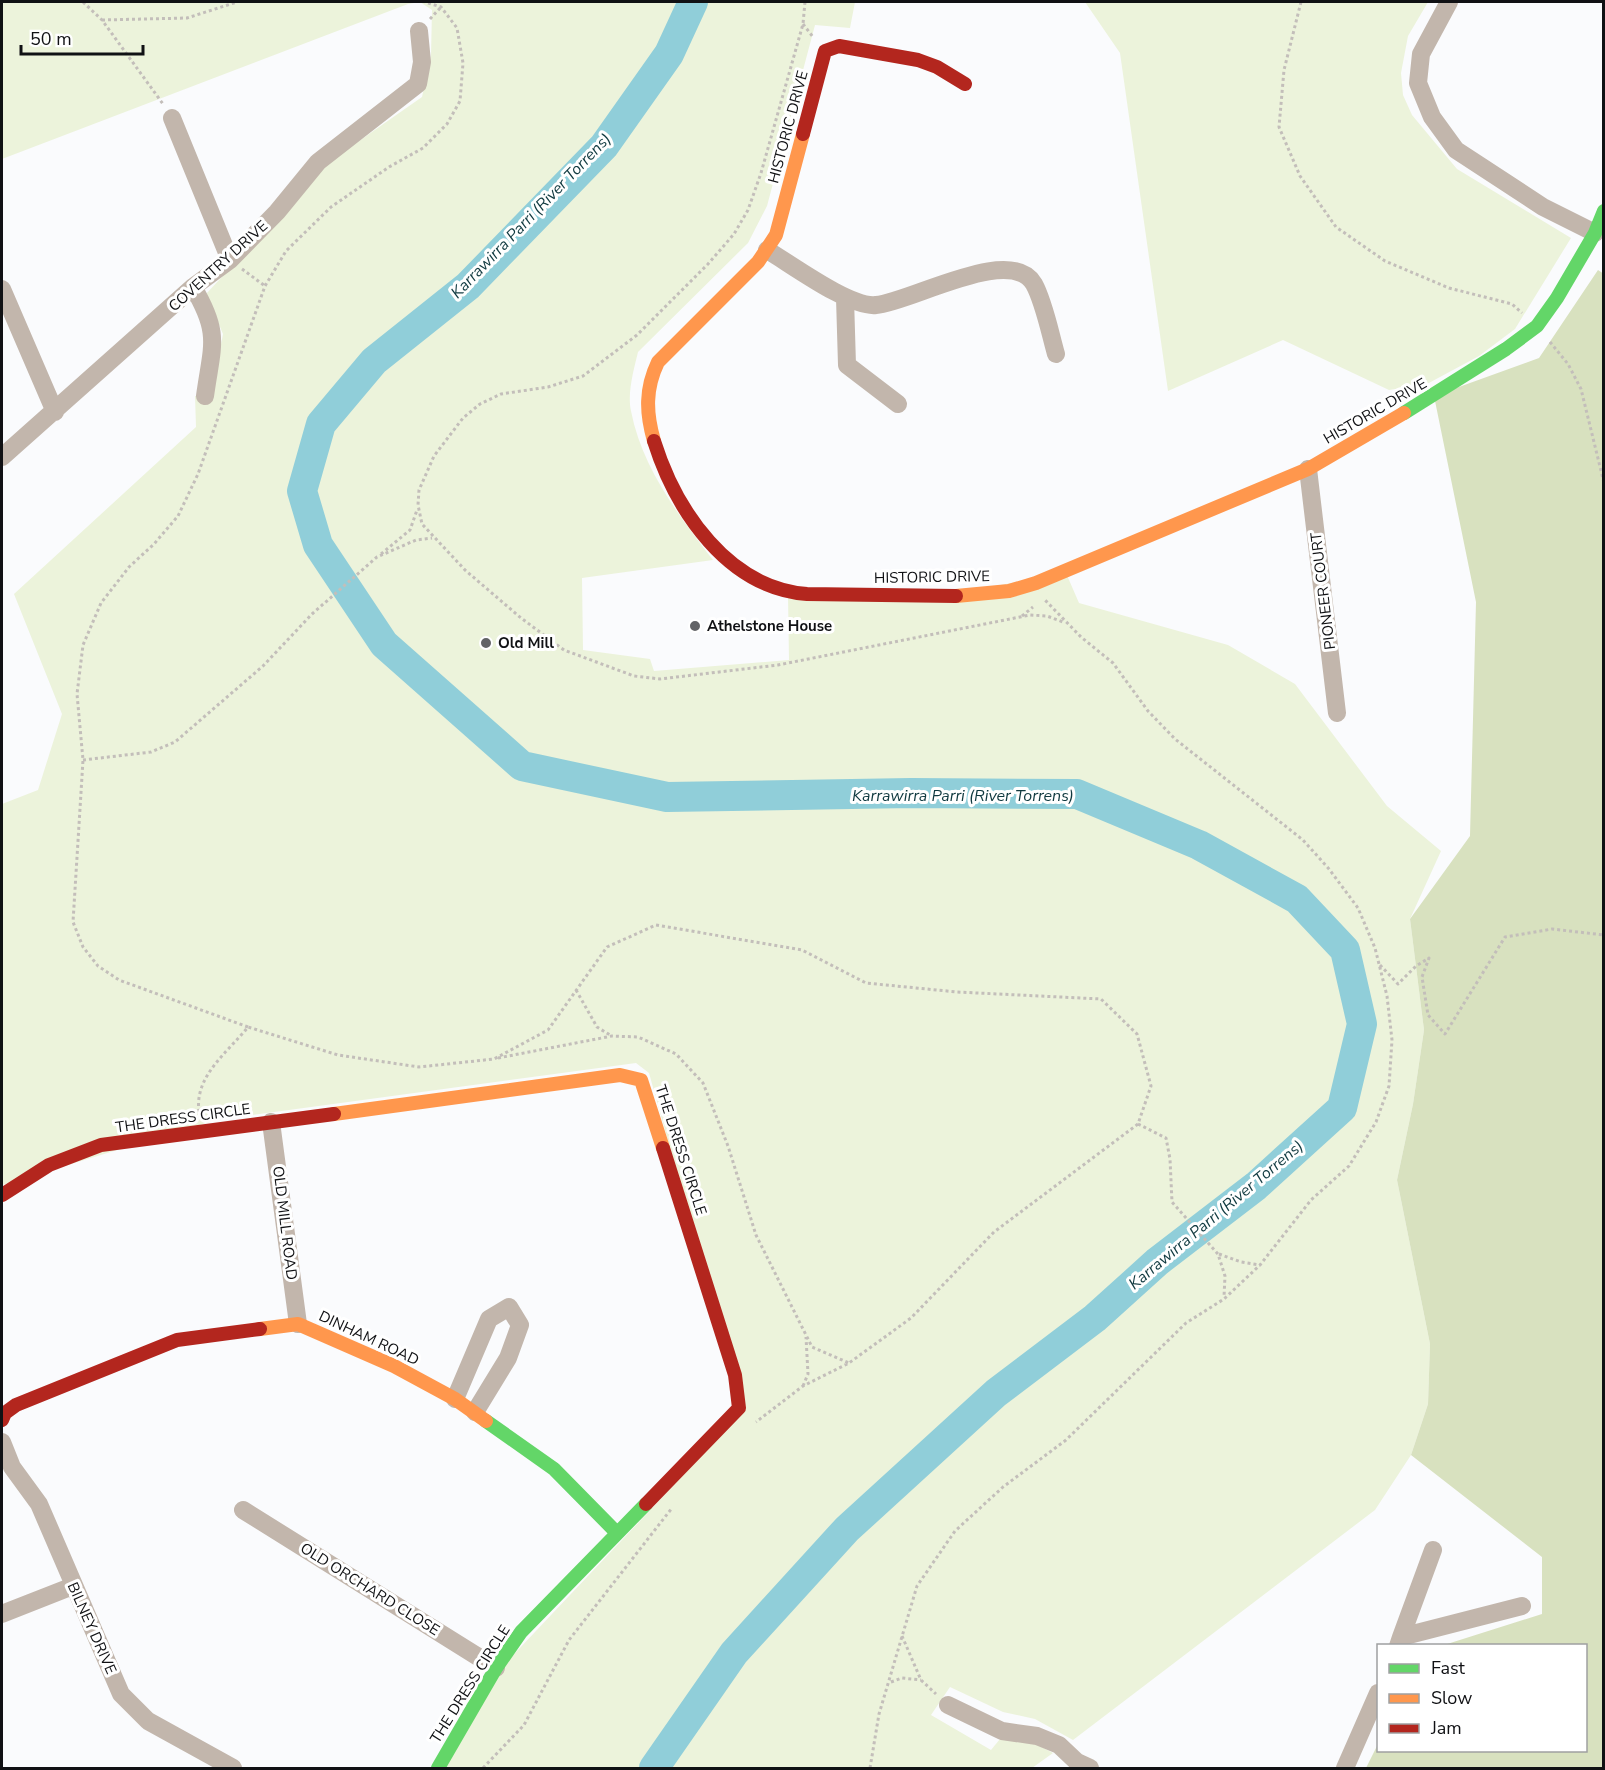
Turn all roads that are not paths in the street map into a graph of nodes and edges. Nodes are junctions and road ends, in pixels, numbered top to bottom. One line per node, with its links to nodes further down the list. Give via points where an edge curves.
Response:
1 (1449, 2): 6 (street, via 1421,54 1418,83 1432,117 1456,150 1543,207)
2 (419, 31): 8 (street, COVENTRY DRIVE, via 422,62 418,84 318,162 278,212)
3 (965, 84): 7 (street, HISTORIC DRIVE, via 918,60 839,46 825,51 782,216)
4 (172, 118): 8 (street)
5 (1604, 211): 6 (street, HISTORIC DRIVE)
6 (1595, 233): 17 (street, HISTORIC DRIVE, via 1536,326 1434,396)
7 (767, 250): 11 (street); 17 (street, HISTORIC DRIVE, via 658,362 646,393 648,421 668,480 700,532 744,572 765,585 786,592 1007,592)
8 (230, 260): 9 (street, COVENTRY DRIVE)
9 (193, 287): 13 (street, via 212,324); 15 (street, COVENTRY DRIVE)
10 (2, 289): 15 (street)
11 (845, 298): 12 (street, via 875,306 997,268 1018,271 1034,283); 14 (street, via 847,365)
12 (1056, 354)
13 (205, 396)
14 (898, 404)
15 (55, 412): 16 (street, COVENTRY DRIVE)
16 (2, 457)
17 (1308, 469): 18 (street, PIONEER COURT)
18 (1337, 712)
19 (272, 1122): 20 (street, THE DRESS CIRCLE, via 101,1145 45,1166); 21 (street, OLD MILL ROAD); 27 (street, THE DRESS CIRCLE, via 620,1075 641,1080 735,1375 739,1408)
20 (2, 1195)
21 (298, 1324): 22 (street, DINHAM ROAD, via 394,1366); 24 (street, DINHAM ROAD, via 158,1347 16,1405)
22 (455, 1399): 23 (street, DINHAM ROAD); 23 (street, via 489,1319 509,1307 520,1325 507,1359)
23 (474, 1412): 27 (street, DINHAM ROAD, via 554,1469)
24 (2, 1420)
25 (2, 1442): 29 (street, BILNEY DRIVE, via 12,1467 39,1503)
26 (243, 1510): 33 (street, OLD ORCHARD CLOSE)
27 (617, 1533): 33 (street, THE DRESS CIRCLE, via 521,1632)
28 (1433, 1550): 32 (street)
29 (73, 1586): 31 (street); 36 (street, BILNEY DRIVE, via 121,1694 135,1711)
30 (1522, 1606): 32 (street)
31 (2, 1614)
32 (1399, 1641)
33 (496, 1668): 37 (street, THE DRESS CIRCLE)
34 (1377, 1695): 39 (street)
35 (948, 1706): 38 (street, via 1002,1731 1037,1736 1059,1745)
36 (233, 1768)
37 (438, 1768)
38 (1090, 1768)
39 (1345, 1768)

